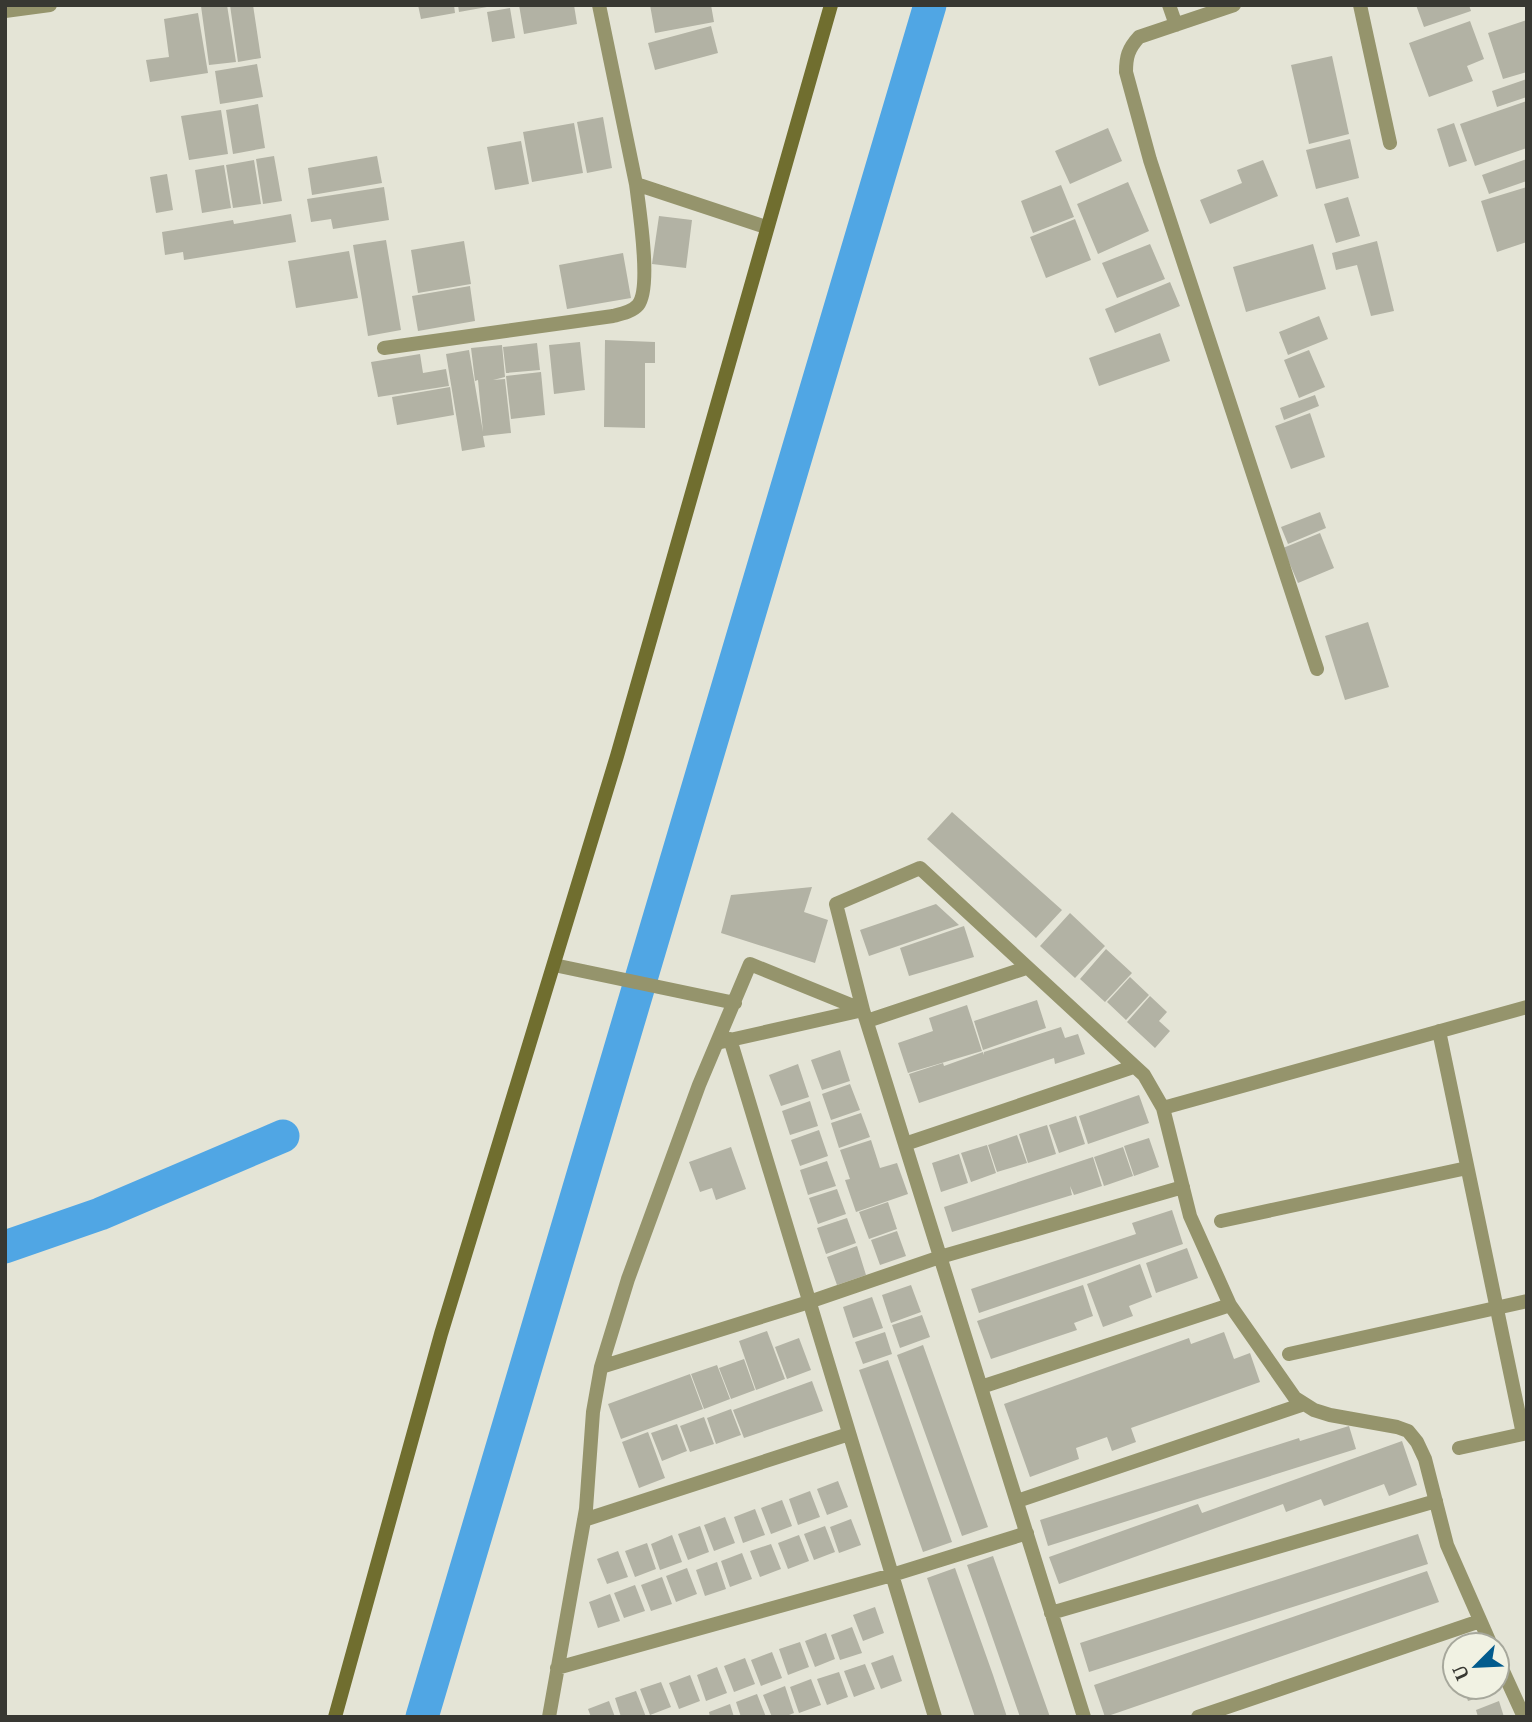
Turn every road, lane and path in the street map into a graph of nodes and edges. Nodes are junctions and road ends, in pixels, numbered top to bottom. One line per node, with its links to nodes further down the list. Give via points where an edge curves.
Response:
1 (50, 5): 7 (street)
2 (599, 5): 10 (street)
3 (831, 5): 11 (street)
4 (1169, 5): 8 (street)
5 (1234, 5): 8 (street)
6 (1360, 5): 9 (street)
7 (5, 11)
8 (1176, 25): 13 (street, via 1139,37 1126,57 1126,72 1150,160)
9 (1390, 142)
10 (636, 184): 11 (street); 12 (street, via 645,284 639,304 630,311)
11 (766, 227): 14 (street)
12 (384, 348)
13 (1317, 669)
14 (561, 967): 16 (street); 49 (street, via 441,1334)
15 (1026, 968): 18 (street); 18 (street, via 920,868 836,904); 21 (street)
16 (735, 1003): 18 (street, via 750,964); 20 (street)
17 (1527, 1007): 19 (street)
18 (865, 1016): 20 (street); 23 (street)
19 (1439, 1031): 22 (street); 24 (street)
20 (724, 1041): 29 (street); 33 (street, via 699,1085)
21 (1133, 1067): 22 (street, via 1144,1076); 23 (street)
22 (1163, 1108): 25 (street)
23 (905, 1144): 27 (street)
24 (1468, 1168): 26 (street); 31 (street)
25 (1183, 1187): 27 (street); 30 (street, via 1190,1216)
26 (1221, 1221)
27 (940, 1257): 29 (street); 34 (street)
28 (1527, 1301): 31 (street)
29 (809, 1302): 33 (street); 36 (street)
30 (1230, 1305): 34 (street); 35 (street, via 1295,1398)
31 (1496, 1307): 32 (street); 37 (street)
32 (1289, 1354)
33 (601, 1367): 41 (street)
34 (981, 1387): 39 (street)
35 (1304, 1404): 39 (street); 40 (street, via 1330,1415 1408,1431 1425,1459)
36 (849, 1434): 41 (street); 43 (street)
37 (1525, 1434): 38 (street)
38 (1459, 1448)
39 (1017, 1501): 42 (street)
40 (1436, 1501): 44 (street); 45 (street, via 1447,1545)
41 (584, 1520): 47 (street)
42 (1027, 1533): 43 (street); 44 (street)
43 (892, 1575): 47 (street); 51 (street)
44 (1051, 1613): 52 (street)
45 (1480, 1621): 46 (street); 53 (street)
46 (1485, 1631)
47 (557, 1668): 50 (street)
48 (1511, 1689): 54 (street)
49 (335, 1717)
50 (549, 1717)
51 (935, 1717)
52 (1084, 1717)
53 (1198, 1717)
54 (1524, 1717)

